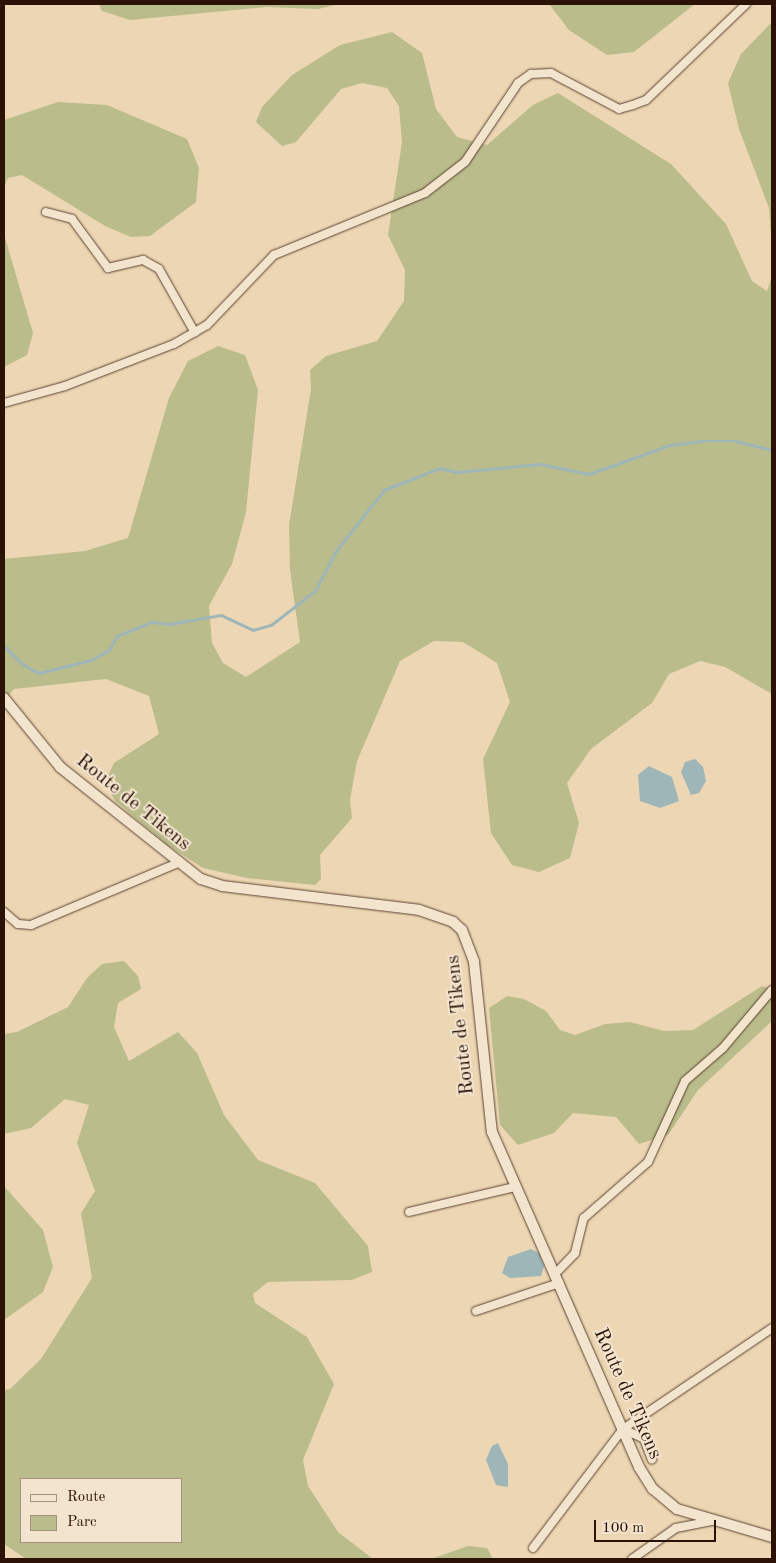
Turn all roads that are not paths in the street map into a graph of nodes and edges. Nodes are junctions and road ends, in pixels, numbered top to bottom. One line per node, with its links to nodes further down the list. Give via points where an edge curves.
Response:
1 (746, 4): 3 (street, via 646,100 633,106 619,109 551,73 531,74 518,83 465,162 446,180 425,193 274,256)
2 (46, 212): 3 (street, via 72,219 108,268 143,260 159,269)
3 (195, 333): 4 (street, via 65,386)
4 (4, 403)
5 (4, 698): 6 (street, Route de Tikens, via 60,767 94,790)
6 (178, 863): 7 (street, via 38,923 18,924); 9 (street, Route de Tikens, via 201,879 222,886 419,910 454,922 462,930 474,962 492,1132)
7 (4, 912)
8 (772, 990): 11 (street, via 723,1048 685,1081 648,1162 584,1218 575,1253)
9 (515, 1187): 10 (street); 11 (street, Route de Tikens)
10 (409, 1212)
11 (557, 1279): 12 (street); 14 (street, Route de Tikens)
12 (476, 1311)
13 (772, 1328): 14 (street)
14 (623, 1429): 15 (street, via 644,1439); 16 (street, Route de Tikens, via 640,1467 666,1502); 18 (street)
15 (652, 1460)
16 (711, 1521): 17 (street, Route de Tikens); 19 (street, via 676,1528)
17 (772, 1537)
18 (533, 1548)
19 (632, 1559)

